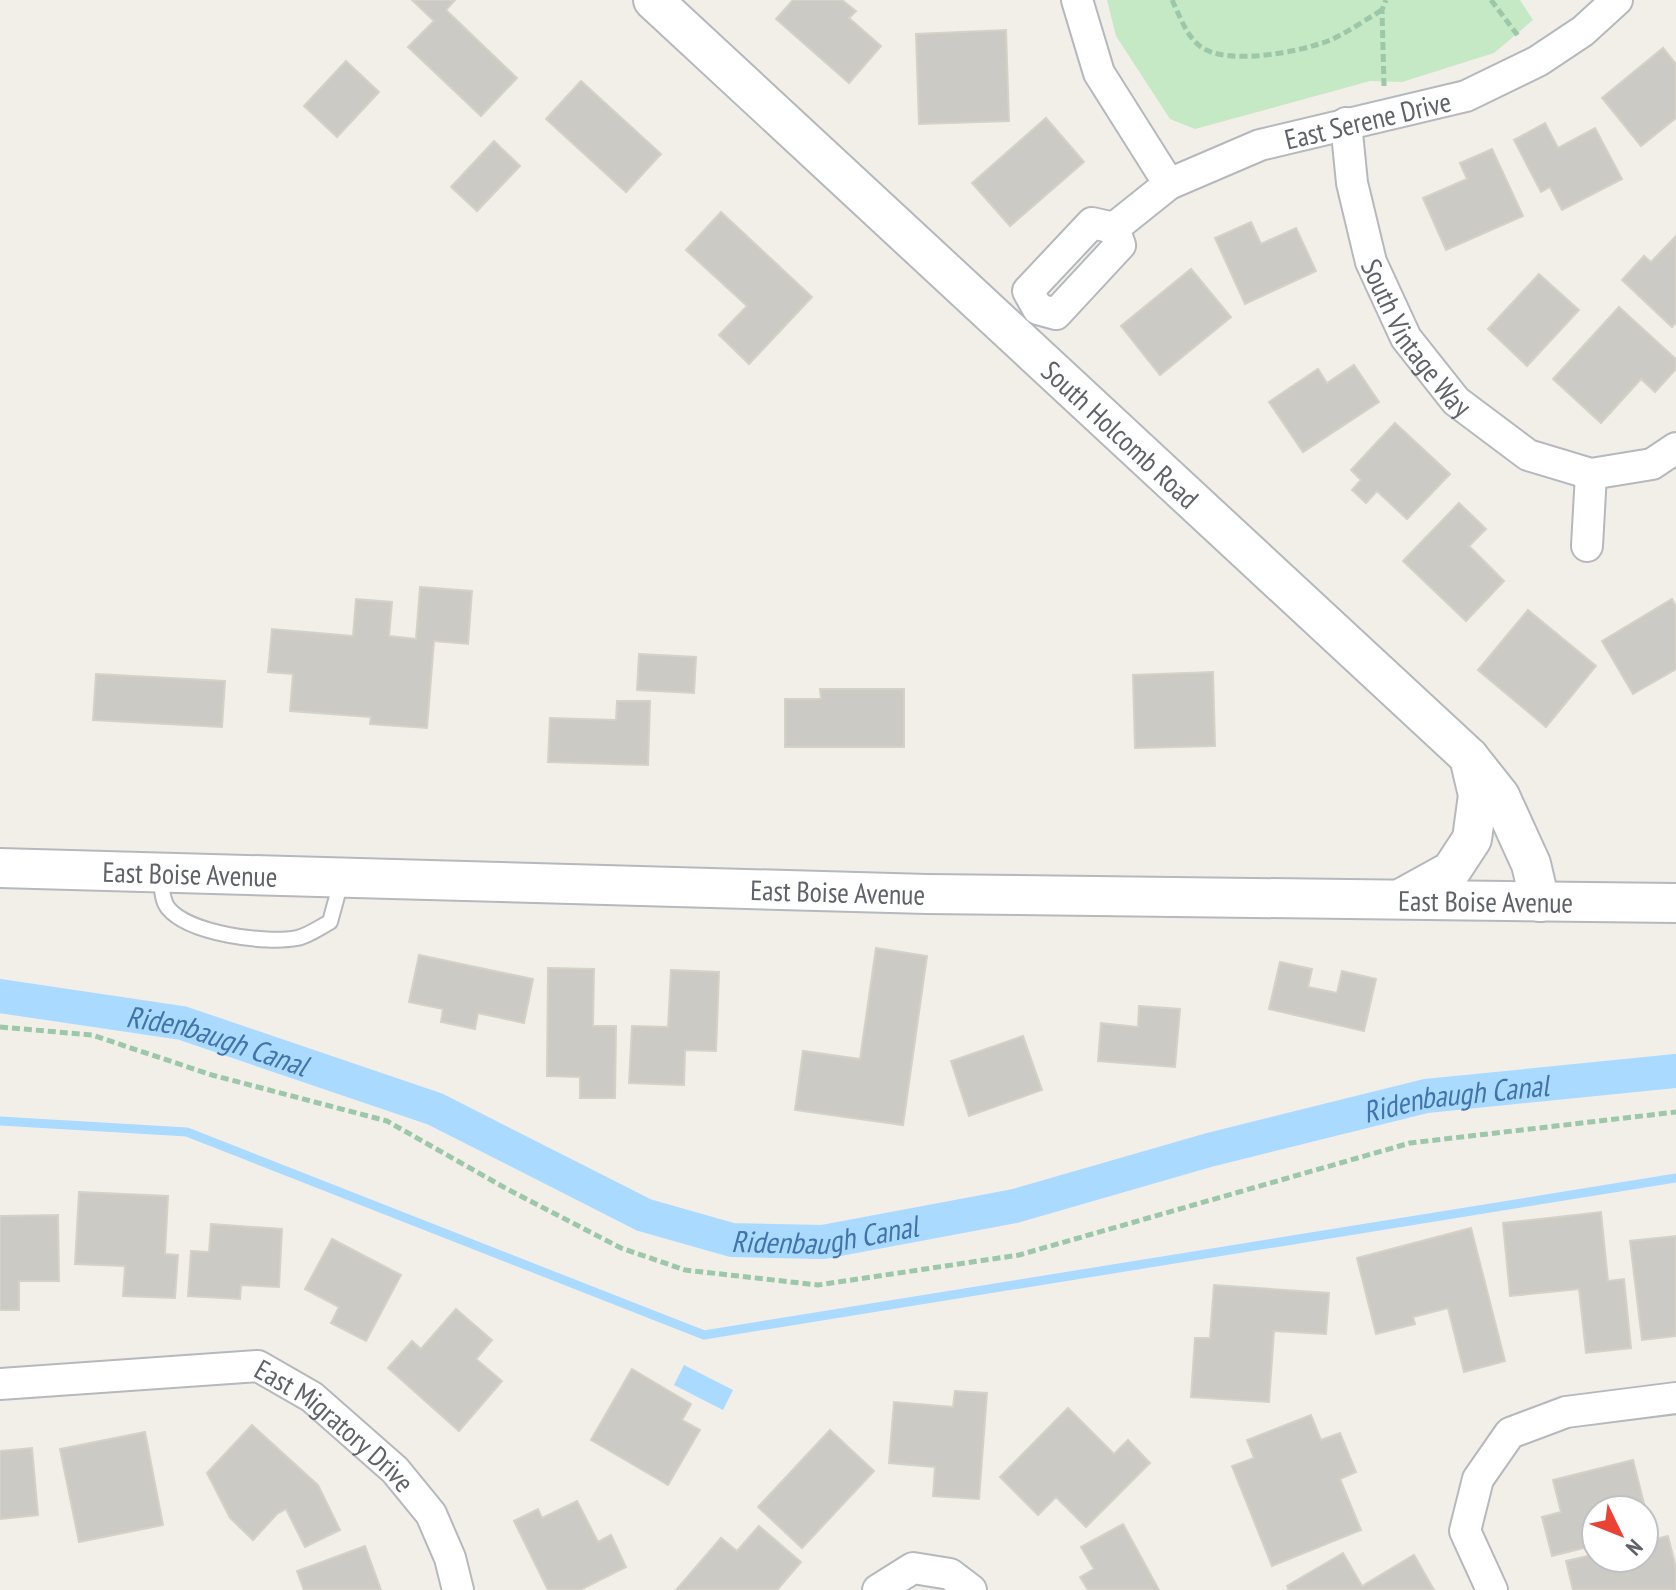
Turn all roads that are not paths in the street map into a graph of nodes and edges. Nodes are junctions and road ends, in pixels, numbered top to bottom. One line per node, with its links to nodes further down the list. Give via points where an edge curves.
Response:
1 (653, 0): 6 (street, South Holcomb Road)
2 (1077, 0): 5 (street, via 1099,73)
3 (1617, 0): 4 (street, East Serene Drive, via 1538,61 1466,96)
4 (1346, 123): 5 (street, East Serene Drive, via 1260,145); 8 (street, South Vintage Way, via 1352,183 1371,262 1406,338 1456,401 1528,455)
5 (1169, 184): 6 (street, East Serene Drive, via 1114,228 1092,223 1028,291)
6 (1025, 322): 10 (street, South Holcomb Road)
7 (1676, 448): 8 (street, via 1652,464)
8 (1591, 474): 9 (street)
9 (1587, 546)
10 (1469, 757): 14 (street, via 1478,795 1472,839 1451,871); 15 (street, South Holcomb Road, via 1500,796 1531,864)
11 (0, 868): 12 (street, East Boise Avenue)
12 (160, 872): 13 (street, East Boise Avenue); 13 (lane, via 164,899 182,920 229,937 287,940 330,922)
13 (342, 877): 14 (street, East Boise Avenue, via 927,894)
14 (1399, 900): 15 (street, East Boise Avenue)
15 (1540, 902): 16 (street, East Boise Avenue)
16 (1676, 903)
17 (0, 1384): 19 (street, East Migratory Drive, via 258,1366 312,1397 395,1470 431,1514)
18 (1676, 1398): 22 (street, via 1566,1412 1510,1433 1478,1479 1465,1531)
19 (458, 1590)
20 (878, 1590): 21 (street, via 913,1568 950,1574)
21 (971, 1590)
22 (1492, 1590)

